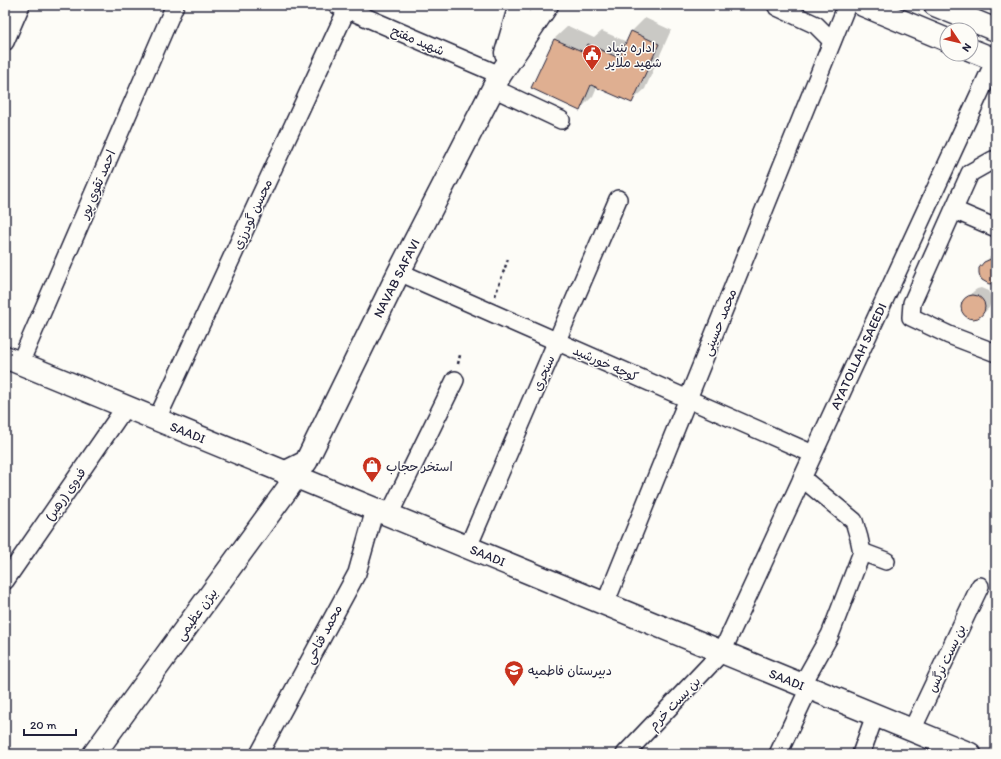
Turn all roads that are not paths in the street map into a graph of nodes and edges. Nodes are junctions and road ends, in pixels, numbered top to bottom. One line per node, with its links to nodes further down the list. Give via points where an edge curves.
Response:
1 (22, 5): 13 (street)
2 (175, 5): 25 (street, احمد تقوی پور)
3 (520, 5): 16 (main road)
4 (547, 5): 16 (main road)
5 (847, 5): 12 (street, محمد حسینی)
6 (862, 5): 11 (main road)
7 (935, 5): 10 (main road)
8 (342, 7): 16 (street, شهید مفتح); 29 (street, محسن گودرزی)
9 (777, 7): 12 (street, via 816,25)
10 (996, 30)
11 (939, 37)
12 (832, 41): 27 (street, محمد حسینی)
13 (5, 42)
14 (979, 53): 15 (main road)
15 (995, 60): 30 (street, AYATOLLAH SAEEDI)
16 (497, 82): 17 (street, شهید مفتح); 22 (main road, NAVAB SAFAVI)
17 (561, 120)
18 (996, 161): 20 (street, via 993,160 970,173)
19 (618, 199): 23 (street, سنجری)
20 (954, 210): 21 (street); 24 (street, via 912,303 911,317)
21 (996, 228)
22 (399, 272): 23 (street, کوچه خورشید); 31 (main road, NAVAB SAFAVI, via 306,462)
23 (556, 341): 27 (street, کوچه خورشید); 34 (street, سنجری)
24 (996, 353)
25 (12, 360): 28 (main road, SAADI)
26 (455, 380): 33 (street, محمد فتاحی)
27 (688, 399): 30 (street, کوچه خورشید); 39 (street, محمد حسینی)
28 (126, 406): 29 (main road, SAADI); 37 (street, فدوی (رهبر))
29 (157, 419): 31 (main road, SAADI)
30 (813, 454): 32 (street, AYATOLLAH SAEEDI)
31 (286, 472): 33 (main road, SAADI); 44 (main road, بیژن عظیمی, via 291,484)
32 (802, 478): 35 (street, via 854,522); 40 (street, AYATOLLAH SAEEDI)
33 (382, 512): 34 (main road, SAADI); 45 (street, محمد فتاحی, via 357,573)
34 (468, 547): 39 (main road, SAADI)
35 (862, 552): 36 (street); 41 (street, via 830,635)
36 (886, 561)
37 (5, 581)
38 (980, 586): 43 (street, بن بست نرگس)
39 (605, 604): 40 (main road, SAADI)
40 (722, 652): 41 (main road, SAADI); 46 (street, بن بست خرم)
41 (805, 686): 42 (main road, SAADI); 47 (street)
42 (875, 715): 43 (main road, SAADI); 48 (street)
43 (912, 730): 49 (main road, SAADI)
44 (94, 754)
45 (259, 754)
46 (625, 754)
47 (778, 754)
48 (861, 754)
49 (970, 754)

